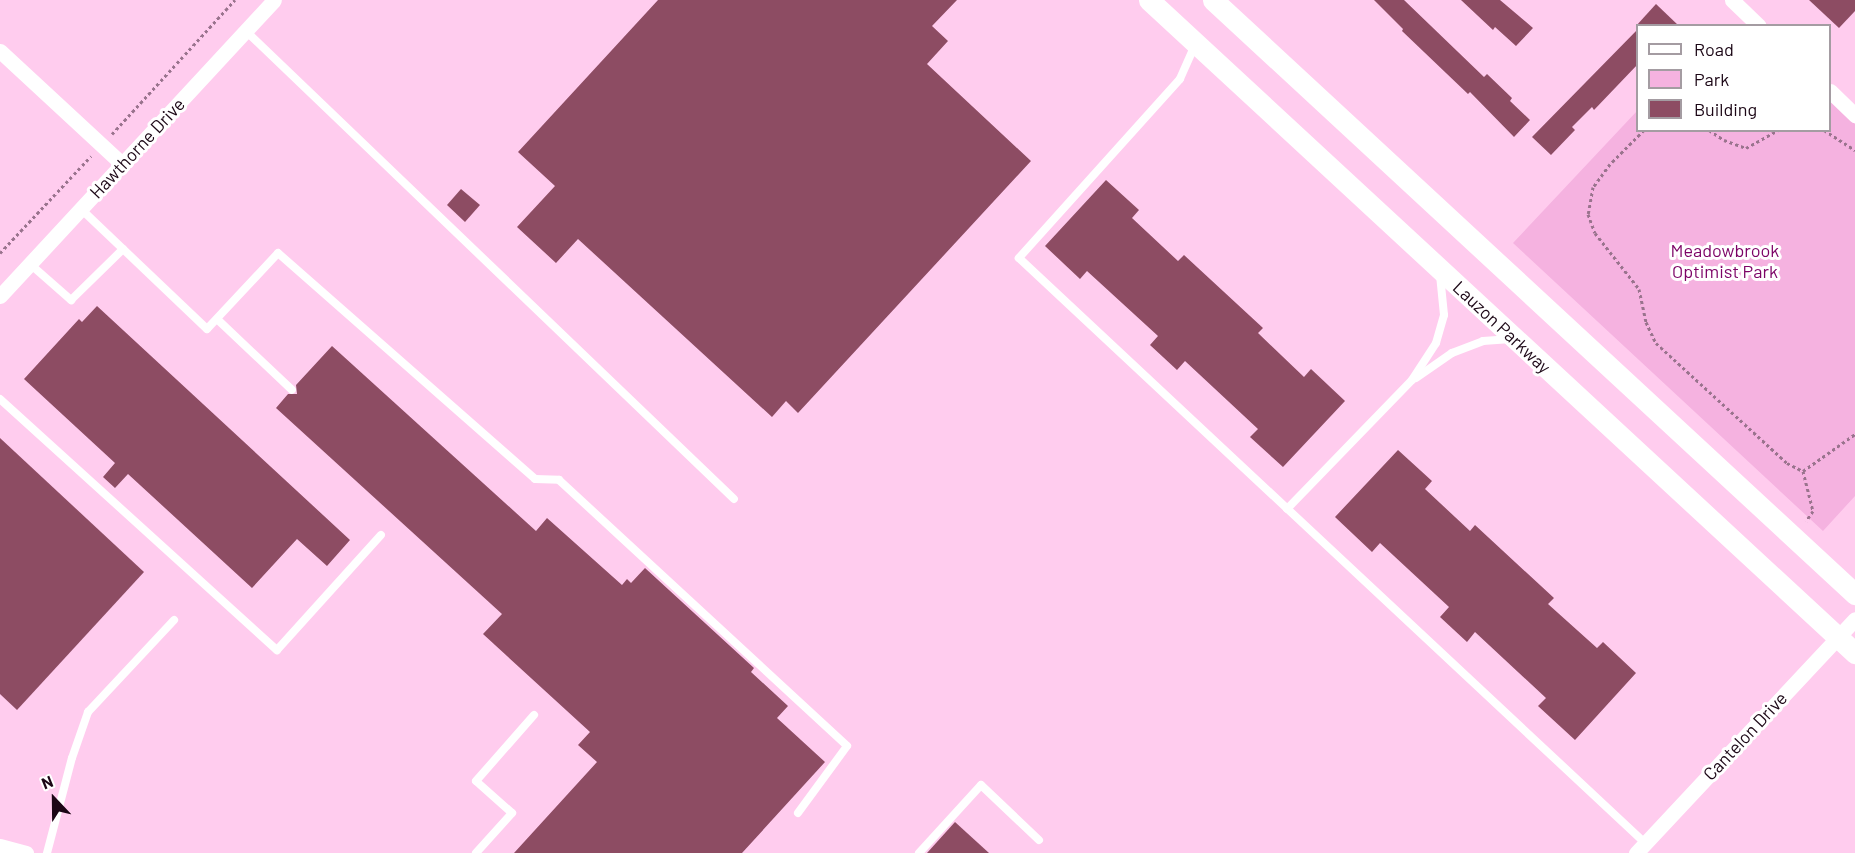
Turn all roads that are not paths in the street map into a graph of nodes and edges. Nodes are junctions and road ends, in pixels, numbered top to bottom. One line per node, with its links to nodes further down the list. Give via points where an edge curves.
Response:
1 (274, 0): 6 (street, Hawthorne Drive)
2 (1149, 0): 7 (main road, Lauzon Parkway)
3 (1213, 0): 25 (main road)
4 (1732, 0): 5 (street)
5 (1754, 24)
6 (246, 31): 11 (street, Hawthorne Drive); 22 (lane)
7 (1196, 43): 15 (main road, Lauzon Parkway); 23 (lane, via 1180,79 1019,258)
8 (0, 51): 11 (street)
9 (1831, 92): 10 (street)
10 (1855, 115)
11 (122, 164): 12 (street, Hawthorne Drive)
12 (81, 209): 13 (lane); 14 (street, Hawthorne Drive)
13 (123, 249): 14 (lane, via 71,300); 17 (lane, via 207,329)
14 (30, 264): 16 (street, Hawthorne Drive)
15 (1440, 269): 18 (main road, Lauzon Parkway); 19 (lane, via 1444,315 1437,343)
16 (0, 296)
17 (217, 319): 20 (lane); 31 (lane, via 278,253 535,480 559,480 847,746)
18 (1515, 339): 19 (lane, via 1484,341 1452,353); 28 (main road, Lauzon Parkway)
19 (1412, 380): 23 (lane)
20 (292, 390)
21 (0, 399): 24 (lane, via 277,650)
22 (734, 499)
23 (1287, 508): 34 (lane)
24 (381, 535)
25 (1855, 594)
26 (1855, 619): 28 (street, Cantelon Drive)
27 (174, 620): 36 (lane, via 88,712)
28 (1837, 637): 29 (main road, Lauzon Parkway); 34 (street, Cantelon Drive)
29 (1855, 654)
30 (534, 715): 37 (lane, via 476,781 512,813)
31 (798, 813)
32 (1039, 840): 38 (lane, via 981,785)
33 (0, 846): 35 (street)
34 (1640, 848)
35 (26, 853)
36 (47, 853)
37 (476, 853)
38 (919, 853)

